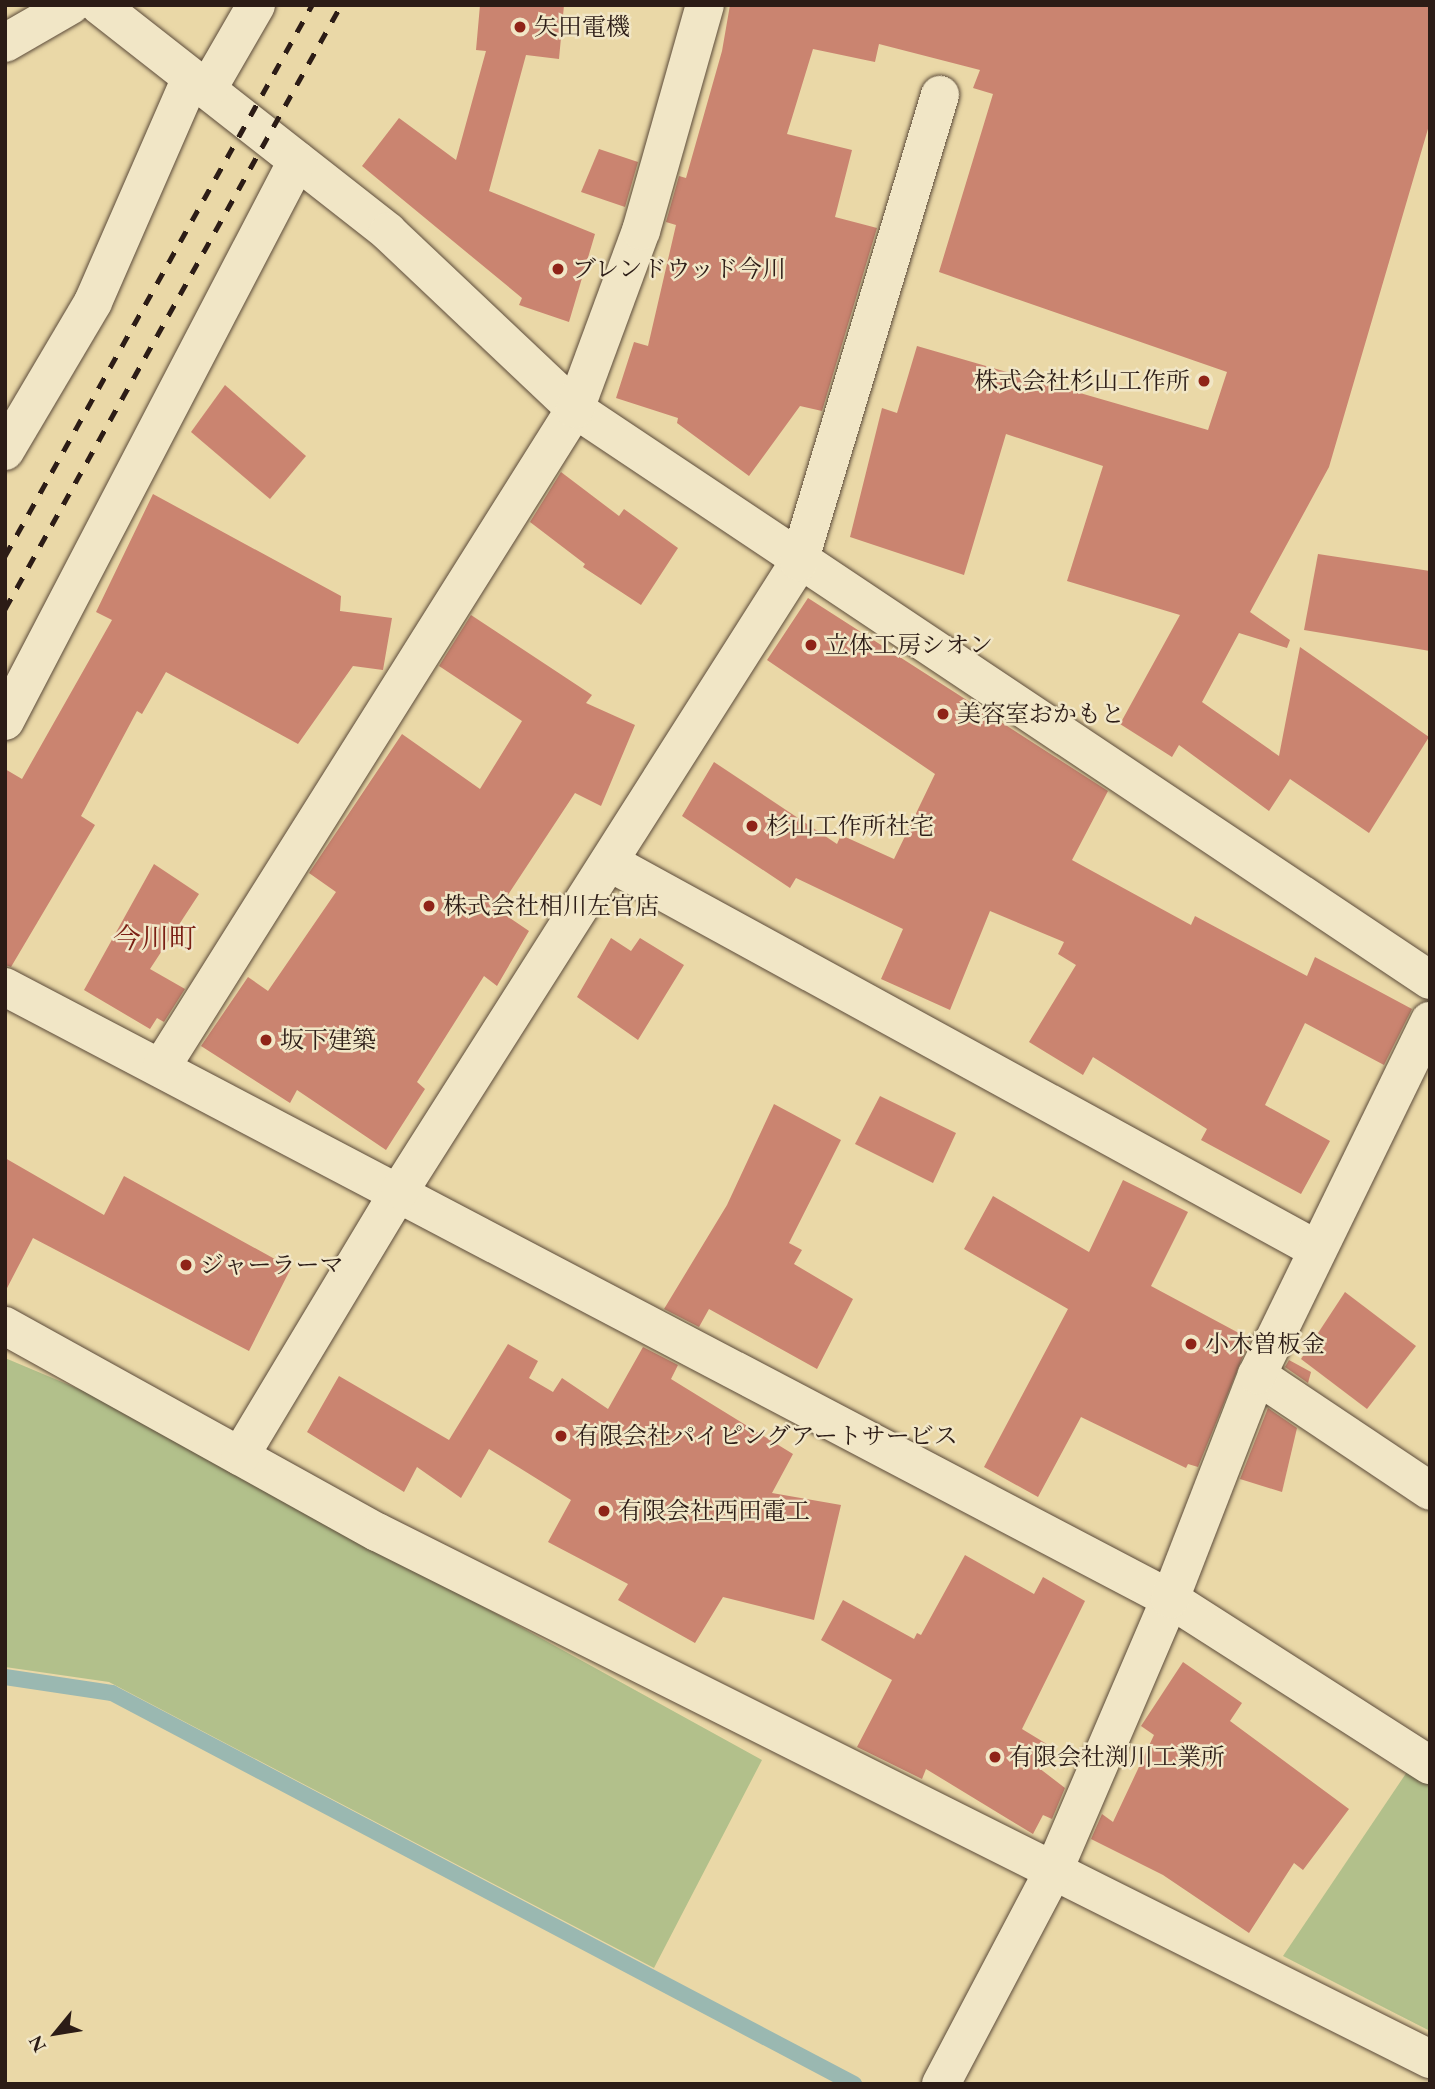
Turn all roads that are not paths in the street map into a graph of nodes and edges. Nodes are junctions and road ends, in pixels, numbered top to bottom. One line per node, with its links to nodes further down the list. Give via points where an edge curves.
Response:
1 (71, 5): 5 (street)
2 (99, 5): 6 (street)
3 (256, 5): 6 (street)
4 (705, 5): 9 (street, via 641,231)
5 (5, 43)
6 (199, 84): 8 (street); 10 (street, via 93,302)
7 (940, 95): 11 (street)
8 (297, 161): 9 (street, via 388,232); 12 (street)
9 (575, 409): 11 (street); 17 (street)
10 (5, 451)
11 (799, 562): 13 (street); 14 (street)
12 (5, 721)
13 (609, 862): 18 (street); 19 (street)
14 (1430, 980)
15 (5, 986): 17 (street)
16 (1430, 1021): 19 (street)
17 (162, 1066): 18 (street)
18 (400, 1190): 22 (street); 24 (street)
19 (1316, 1250): 21 (street)
20 (5, 1326): 22 (street)
21 (1257, 1376): 23 (street); 24 (street)
22 (240, 1456): 26 (street, via 377,1532)
23 (1430, 1491)
24 (1170, 1599): 25 (street); 26 (street)
25 (1430, 1765)
26 (1053, 1872): 27 (street); 28 (street)
27 (1430, 2059)
28 (941, 2084)

